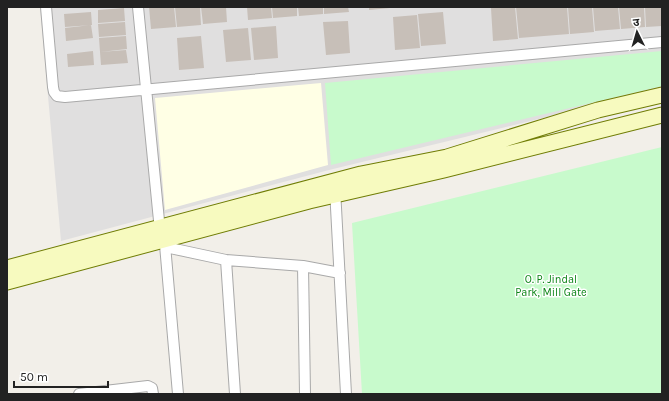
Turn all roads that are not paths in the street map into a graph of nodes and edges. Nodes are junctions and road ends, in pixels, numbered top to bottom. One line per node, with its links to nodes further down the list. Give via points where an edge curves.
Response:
1 (46, 7): 4 (street, via 53,87 57,96)
2 (138, 7): 4 (street)
3 (662, 42): 4 (street)
4 (146, 89): 8 (street)
5 (662, 95): 7 (main road, via 598,110 447,156 361,174)
6 (662, 115): 7 (main road, via 444,170)
7 (335, 188): 8 (main road); 12 (street)
8 (162, 238): 9 (street, via 170,248); 11 (main road); 13 (main road); 16 (street)
9 (226, 260): 10 (street); 17 (street)
10 (303, 266): 12 (street); 18 (street)
11 (7, 268)
12 (340, 273): 19 (street)
13 (7, 282)
14 (79, 394): 15 (street, via 148,386 152,388)
15 (153, 394)
16 (178, 394)
17 (235, 394)
18 (305, 394)
19 (346, 394)

